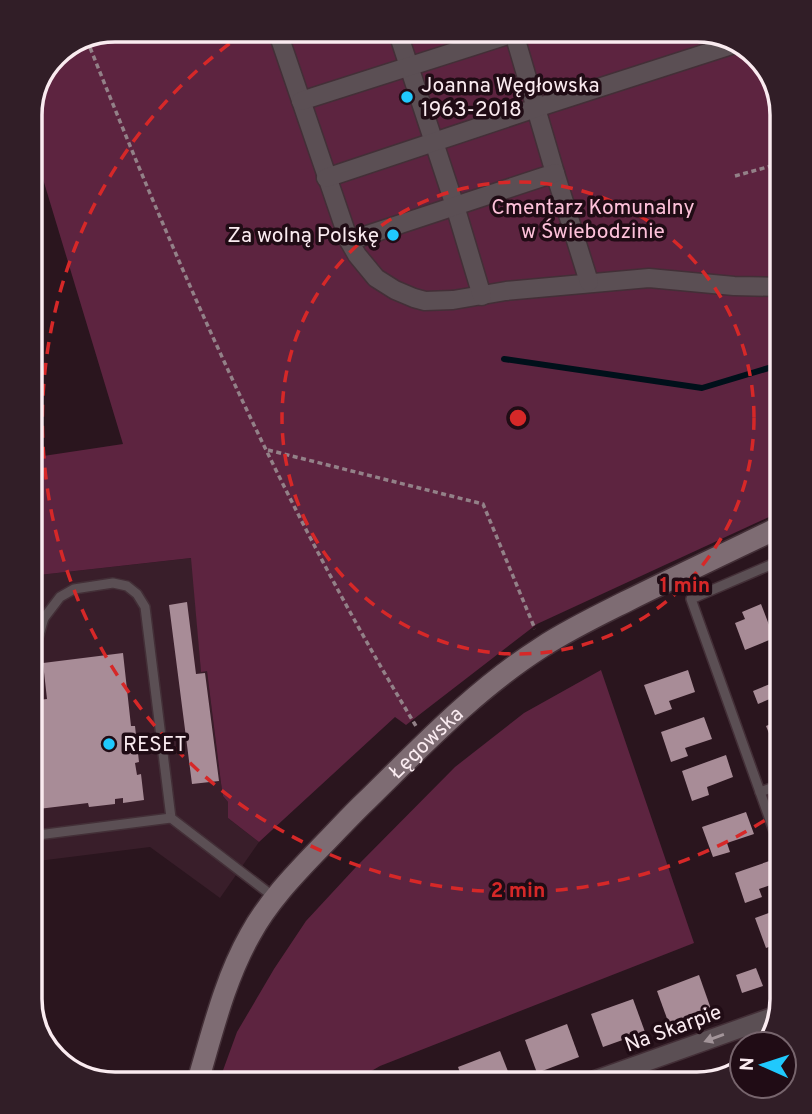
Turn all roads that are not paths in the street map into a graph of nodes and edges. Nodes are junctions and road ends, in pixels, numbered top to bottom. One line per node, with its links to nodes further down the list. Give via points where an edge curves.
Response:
1 (280, 42): 7 (street)
2 (401, 42): 6 (street)
3 (480, 42): 6 (street)
4 (516, 42): 8 (street)
5 (724, 47): 8 (street)
6 (409, 66): 7 (street); 9 (street)
7 (301, 101): 11 (street)
8 (536, 108): 9 (street); 10 (street)
9 (433, 142): 11 (street); 12 (street)
10 (555, 173): 12 (street); 14 (street)
11 (327, 178): 13 (street)
12 (455, 206): 13 (street); 16 (street)
13 (349, 241): 16 (street, via 376,278 414,298 437,301)
14 (589, 282): 15 (street, via 649,278); 16 (street)
15 (770, 287)
16 (482, 296)
17 (770, 532): 26 (street, Łęgowska, via 542,647 477,695 426,742)
18 (770, 565): 22 (lane, via 691,599)
19 (44, 618): 20 (lane); 23 (lane, via 60,597 74,589 113,583 137,594 145,607)
20 (42, 625)
21 (770, 789): 22 (lane)
22 (760, 792): 24 (lane)
23 (171, 818): 25 (lane); 26 (lane)
24 (770, 820)
25 (42, 834)
26 (274, 897): 28 (street, Łęgowska, via 237,962)
27 (768, 1019): 29 (street, Na Skarpie, one-way to 29)
28 (201, 1072)
29 (618, 1072)

